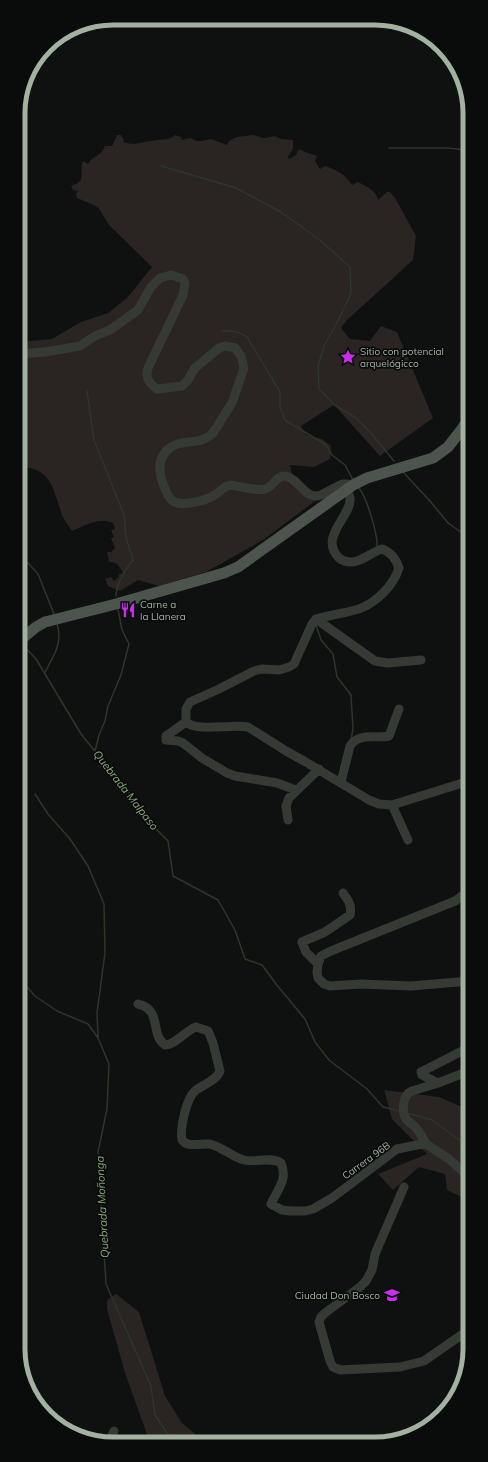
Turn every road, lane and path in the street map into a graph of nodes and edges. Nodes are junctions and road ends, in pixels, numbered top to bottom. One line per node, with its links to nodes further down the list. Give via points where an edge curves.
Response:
1 (25, 353): 3 (street, via 80,346 110,330 138,310 151,287 160,278 171,275 183,279 183,295 148,368 147,379 151,385 161,390 182,386 194,369 216,350 225,346 236,348 244,368 232,403 213,433 202,440 178,443 165,452 160,460 160,479 171,500 177,503 204,500 231,485 264,489 284,476 296,481 312,495 320,496 343,484)
2 (463, 427): 3 (main road, via 448,447 433,458 367,478)
3 (350, 487): 4 (street, via 349,505 332,542 334,552 346,562 351,562 382,549 388,551 399,568 386,590 369,604 359,609); 5 (main road, via 238,567 45,622)
4 (316, 619): 6 (street, via 375,661 388,663); 8 (street, via 294,664 279,670 254,671 190,702 186,709)
5 (25, 636)
6 (420, 660)
7 (399, 709): 10 (street, via 389,736 363,737 353,741)
8 (186, 722): 9 (street, via 190,726 201,727 248,727); 12 (street, via 166,736 166,740 182,743 227,773 277,783)
9 (319, 769): 10 (street); 12 (street)
10 (341, 782): 13 (street, via 369,800)
11 (463, 783): 13 (street)
12 (296, 790): 14 (street, via 287,801)
13 (392, 805): 15 (street)
14 (288, 820)
15 (408, 840)
16 (343, 893): 18 (street, via 351,905 350,915 325,932 302,942 306,952)
17 (463, 897): 18 (street, via 331,951 321,956)
18 (318, 964): 19 (street, via 318,978 330,986 411,986)
19 (463, 982)
20 (138, 1004): 24 (street, Carrera 96B, via 150,1009 159,1038 165,1045 196,1027 208,1030 220,1071 216,1078 196,1090 187,1102 182,1140 187,1144 209,1144 243,1160 274,1160 281,1163 284,1169 283,1180 271,1204 282,1210 313,1209 332,1198 397,1149)
21 (463, 1051): 23 (street, via 421,1072)
22 (463, 1074): 23 (street)
23 (438, 1083): 24 (street, via 408,1092 406,1095 406,1120 416,1127)
24 (426, 1144): 25 (street)
25 (463, 1172)
26 (404, 1187): 27 (street, via 366,1281 321,1317 319,1322 330,1361 340,1370 400,1367 424,1361)
27 (463, 1334)
28 (114, 1431): 29 (street)
29 (111, 1437)

